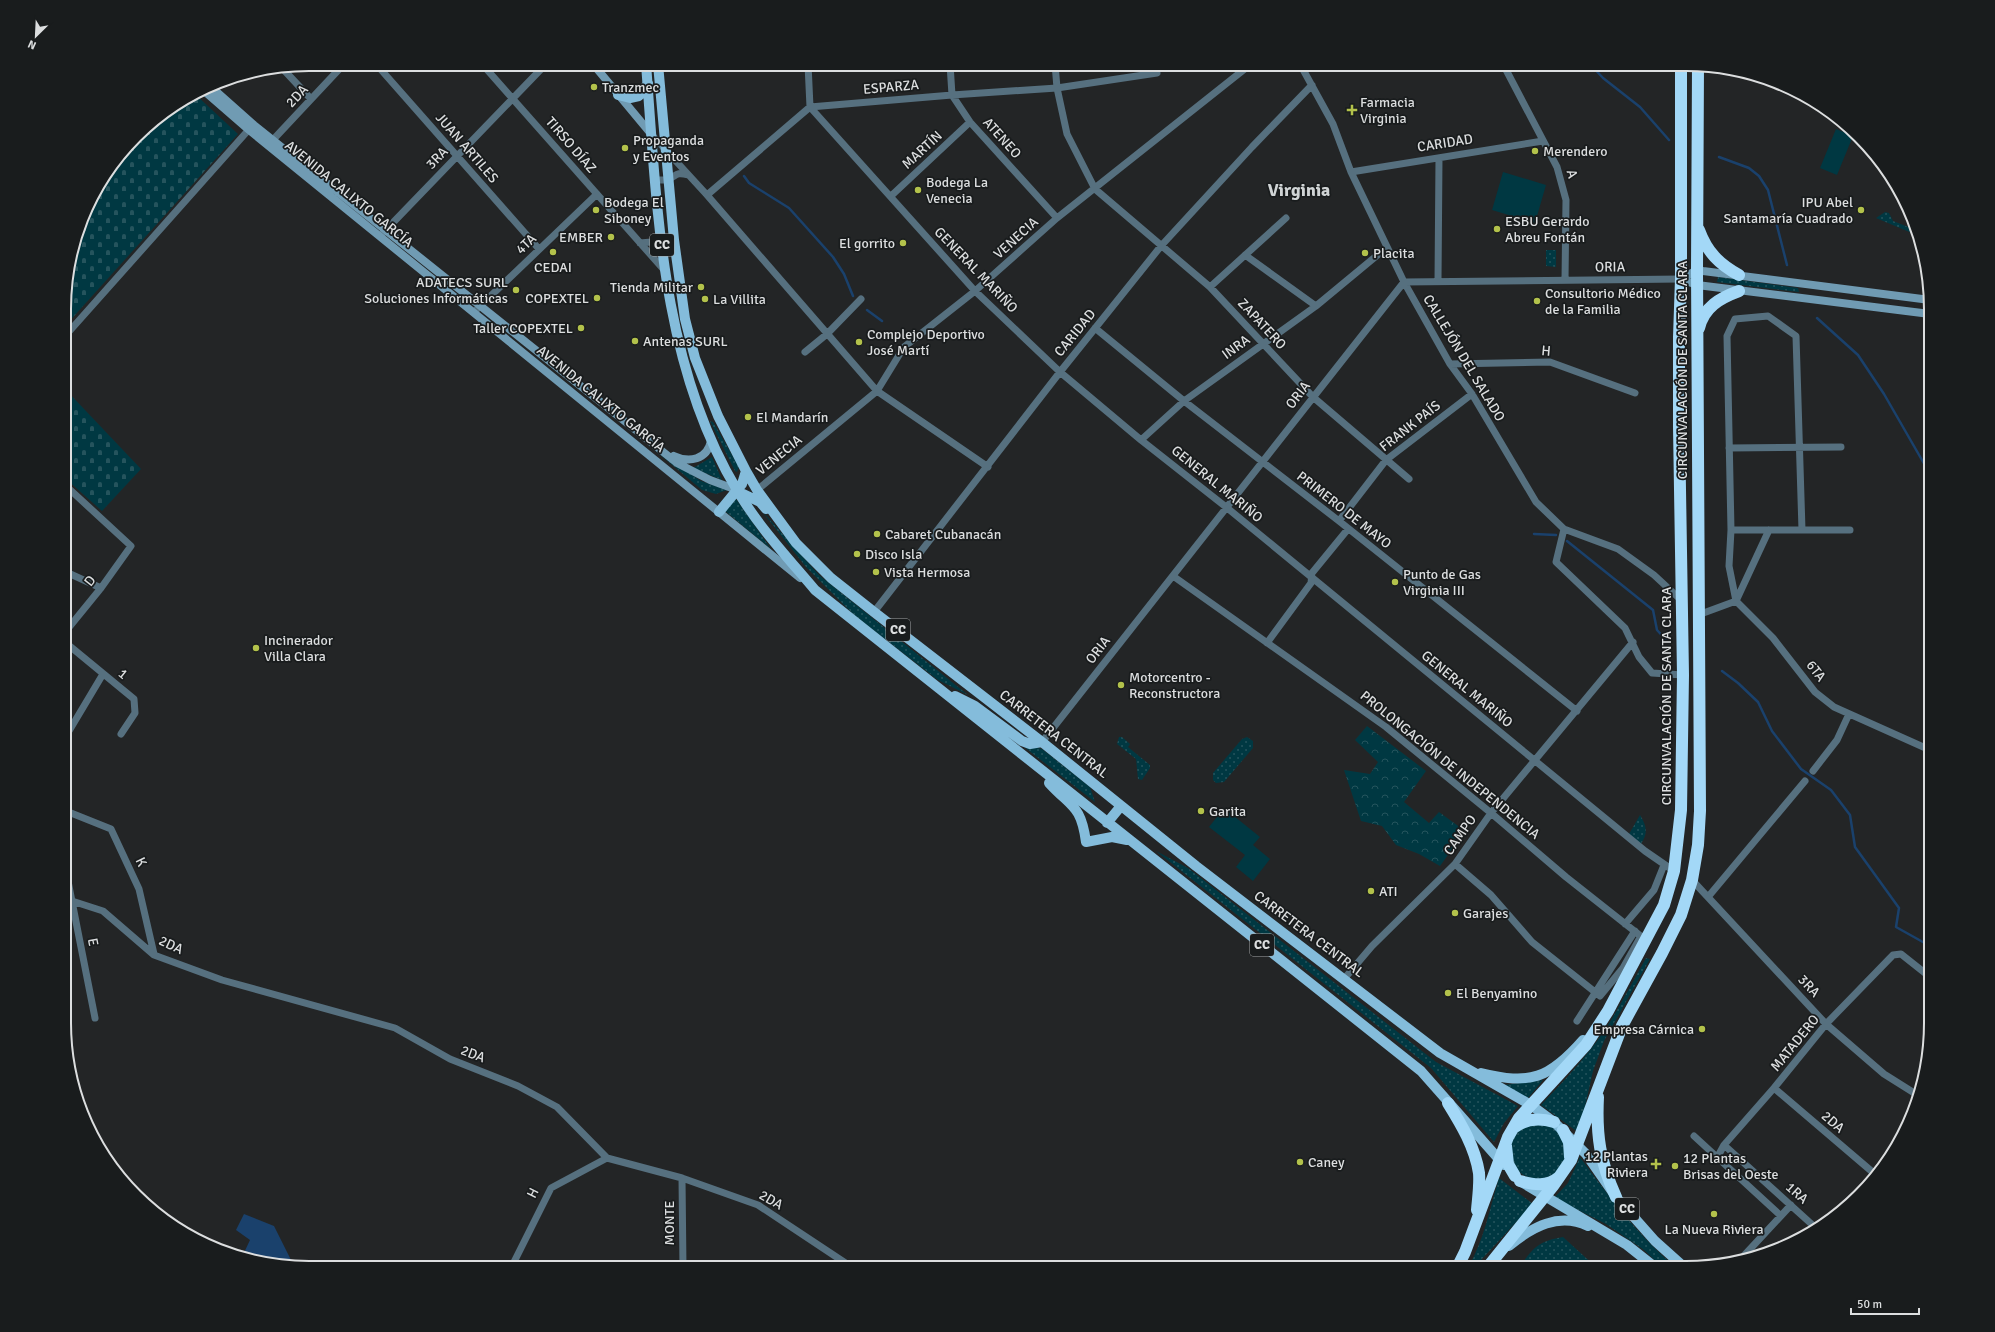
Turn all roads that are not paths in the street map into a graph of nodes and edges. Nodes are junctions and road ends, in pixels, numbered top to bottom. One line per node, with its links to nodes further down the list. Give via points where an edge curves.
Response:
1 (337, 71): 27 (street, 2DA)
2 (382, 71): 35 (street, JUAN ARTILES)
3 (488, 71): 26 (street, TIRSO DÍAZ)
4 (539, 71): 26 (street, 3RA)
5 (599, 71): 24 (main road)
6 (646, 71): 19 (main road, CC)
7 (658, 71): 18 (main road, CARRETERA CENTRAL / CC)
8 (808, 71): 28 (street)
9 (950, 71): 25 (street, ATENEO)
10 (1056, 71): 21 (street)
11 (1242, 71): 41 (street, VENECIA)
12 (1304, 71): 20 (street, CALLEJÓN DEL SALADO)
13 (1507, 71): 32 (street, A)
14 (1681, 71): 59 (highway, CIRCUNVALACIÓN DE SANTA CLARA)
15 (286, 72): 27 (street)
16 (1698, 72): 47 (highway, CIRCUNVALACIÓN DE SANTA CLARA)
17 (1157, 73): 21 (street, ESPARZA)
18 (659, 81): 19 (main road); 34 (main road, CARRETERA CENTRAL / CC)
19 (647, 84): 24 (main road, via 639,96 630,98); 31 (main road, CC)
20 (1312, 85): 37 (street, CALLEJÓN DEL SALADO, via 1334,124); 52 (street, CARIDAD)
21 (1057, 88): 25 (street, ESPARZA); 41 (street, via 1067,134)
22 (215, 91): 30 (main road, AVENIDA CALIXTO GARCÍA)
23 (209, 94): 30 (main road, AVENIDA CALIXTO GARCÍA)
24 (618, 94): 31 (main road)
25 (952, 94): 28 (street, ESPARZA); 29 (street, ATENEO)
26 (513, 98): 35 (street, 3RA); 42 (street, TIRSO DÍAZ)
27 (311, 99): 33 (street, 2DA)
28 (810, 107): 43 (street); 44 (street, GENERAL MARIÑO)
29 (970, 122): 44 (street, MARTÍN); 45 (street, ATENEO)
30 (252, 127): 33 (main road, AVENIDA CALIXTO GARCÍA); 74 (street)
31 (652, 135): 34 (street); 39 (main road, CC)
32 (1542, 140): 36 (street, CARIDAD); 60 (street, A, via 1557,167 1566,200)
33 (271, 142): 48 (main road, AVENIDA CALIXTO GARCÍA)
34 (665, 150): 38 (street); 40 (main road, CARRETERA CENTRAL / CC)
35 (457, 156): 48 (street, 3RA); 54 (street, JUAN ARTILES)
36 (1439, 158): 37 (street, CARIDAD); 61 (street)
37 (1351, 172): 53 (street, CALLEJÓN DEL SALADO)
38 (689, 175): 40 (street, via 675,174); 43 (street)
39 (655, 180): 40 (street); 50 (main road, CC)
40 (668, 180): 49 (main road, CARRETERA CENTRAL / CC)
41 (1095, 189): 45 (street, VENECIA); 52 (street, ZAPATERO)
42 (597, 194): 51 (street, TIRSO DÍAZ); 54 (street, 4TA)
43 (706, 195): 75 (street)
44 (891, 196): 65 (street, GENERAL MARIÑO)
45 (1057, 218): 65 (street, VENECIA)
46 (1286, 218): 55 (street)
47 (1697, 223): 56 (highway, CIRCUNVALACIÓN DE SANTA CLARA); 58 (highway, via 1703,243 1713,257)
48 (383, 233): 69 (main road, AVENIDA CALIXTO GARCÍA); 71 (main road, AVENIDA CALIXTO GARCÍA)
49 (674, 240): 50 (street); 77 (main road, CARRETERA CENTRAL / CC)
50 (661, 242): 51 (street); 57 (main road, CC)
51 (640, 243): 57 (street, TIRSO DÍAZ)
52 (1161, 246): 64 (street, ZAPATERO); 73 (street, CARIDAD)
53 (1386, 248): 62 (street, CALLEJÓN DEL SALADO); 70 (street, INRA)
54 (539, 250): 69 (street, 4TA)
55 (1245, 255): 64 (street); 70 (street)
56 (1697, 270): 58 (main road); 59 (main road); 63 (highway, CIRCUNVALACIÓN DE SANTA CLARA)
57 (665, 272): 78 (main road, CC)
58 (1739, 275): 68 (main road)
59 (1681, 279): 60 (street, ORIA); 63 (main road); 119 (highway, CIRCUNVALACIÓN DE SANTA CLARA)
60 (1566, 280): 61 (street, ORIA)
61 (1438, 281): 62 (street, ORIA)
62 (1404, 282): 81 (street, CALLEJÓN DEL SALADO); 86 (street, ORIA)
63 (1697, 285): 66 (main road); 76 (highway, CIRCUNVALACIÓN DE SANTA CLARA)
64 (1210, 287): 79 (street, ZAPATERO)
65 (976, 291): 82 (street, GENERAL MARIÑO); 83 (street, VENECIA, via 904,347)
66 (1739, 291): 72 (main road); 76 (highway, via 1719,299 1707,310)
67 (861, 299): 75 (street)
68 (1923, 299)
69 (481, 306): 71 (street, 4TA); 95 (main road, AVENIDA CALIXTO GARCÍA)
70 (1316, 306): 79 (street, INRA)
71 (474, 312): 105 (main road, AVENIDA CALIXTO GARCÍA)
72 (1924, 313)
73 (1095, 328): 82 (street, CARIDAD); 87 (street, PRIMERO DE MAYO)
74 (71, 329)
75 (827, 334): 80 (street); 83 (street)
76 (1697, 337): 122 (highway, CIRCUNVALACIÓN DE SANTA CLARA)
77 (690, 339): 78 (main road); 88 (main road, CARRETERA CENTRAL / CC)
78 (678, 341): 89 (main road, CC)
79 (1263, 344): 86 (street, ZAPATERO); 87 (street, INRA)
80 (805, 352)
81 (1450, 364): 84 (street, H, via 1550,362); 85 (street, CALLEJÓN DEL SALADO)
82 (1060, 372): 90 (street, GENERAL MARIÑO); 98 (street, CARIDAD)
83 (877, 391): 98 (street); 102 (street, VENECIA)
84 (1635, 393)
85 (1472, 394): 96 (street, FRANK PAÍS); 108 (street, CALLEJÓN DEL SALADO, via 1536,502)
86 (1313, 397): 96 (street, ZAPATERO); 97 (street, ORIA)
87 (1184, 401): 90 (street, INRA); 97 (street, PRIMERO DE MAYO)
88 (718, 416): 89 (main road); 99 (main road, CARRETERA CENTRAL / CC)
89 (703, 421): 91 (main road, CC)
90 (1141, 440): 104 (street, GENERAL MARIÑO)
91 (711, 441): 95 (main road, via 706,452 691,460 682,460); 101 (main road, CC)
92 (1800, 447): 93 (street); 94 (street); 94 (street, via 1796,336 1768,316 1735,319 1727,336); 111 (street)
93 (1841, 447)
94 (1729, 448): 109 (street)
95 (661, 450): 101 (main road, AVENIDA CALIXTO GARCÍA, via 690,470)
96 (1386, 460): 100 (street, ZAPATERO); 106 (street, FRANK PAÍS)
97 (1262, 462): 104 (street, ORIA); 106 (street, PRIMERO DE MAYO)
98 (988, 466): 121 (street, CARIDAD)
99 (746, 471): 101 (main road); 102 (main road, CARRETERA CENTRAL / CC)
100 (1409, 479)
101 (737, 490): 105 (main road); 113 (main road, via 760,502); 118 (main road, CC, via 771,537)
102 (757, 490): 113 (main road, CARRETERA CENTRAL / CC)
103 (71, 491): 117 (street, D, via 132,546)
104 (1226, 507): 115 (street, ORIA); 116 (street, GENERAL MARIÑO)
105 (720, 512): 118 (main road, AVENIDA CALIXTO GARCÍA)
106 (1339, 521): 107 (street, PRIMERO DE MAYO)
107 (1348, 529): 116 (street, via 1312,573); 130 (street, PRIMERO DE MAYO)
108 (1564, 529): 119 (street, CALLEJÓN DEL SALADO, via 1618,549 1654,575); 124 (street, via 1556,562 1625,628)
109 (1731, 530): 110 (street); 120 (street, via 1729,566)
110 (1768, 530): 111 (street); 120 (street)
111 (1802, 530): 112 (street)
112 (1850, 530)
113 (796, 543): 121 (main road, CARRETERA CENTRAL / CC, via 831,578)
114 (71, 574): 117 (street)
115 (1173, 576): 125 (street, PROLONGACIÓN DE INDEPENDENCIA); 134 (street, ORIA)
116 (1312, 578): 125 (street, via 1311,583); 136 (street, GENERAL MARIÑO)
117 (101, 588): 123 (street, D)
118 (815, 590): 129 (main road, CC)
119 (1681, 600): 128 (highway, CIRCUNVALACIÓN DE SANTA CLARA)
120 (1736, 601): 122 (street); 131 (street, 6TA, via 1773,638 1815,692 1834,707)
121 (874, 612): 134 (main road, CARRETERA CENTRAL / CC)
122 (1698, 616): 147 (highway, CIRCUNVALACIÓN DE SANTA CLARA, via 1700,811)
123 (71, 624)
124 (1633, 642): 128 (street, via 1638,657 1652,674); 130 (street, CAMPO)
125 (1267, 643): 142 (street, PROLONGACIÓN DE INDEPENDENCIA, via 1386,727)
126 (71, 647): 127 (street, 1)
127 (103, 674): 132 (street); 133 (street, 1, via 134,699 135,713)
128 (1683, 675): 146 (highway, CIRCUNVALACIÓN DE SANTA CLARA, via 1682,810)
129 (938, 688): 134 (main road, via 975,706 1022,741 1030,744); 137 (main road, CC)
130 (1577, 711): 136 (street, CAMPO)
131 (1849, 714): 135 (street, 6TA); 138 (street, via 1837,740)
132 (71, 728)
133 (121, 734)
134 (1042, 742): 140 (main road, CARRETERA CENTRAL / CC)
135 (1924, 747)
136 (1534, 761): 142 (street, CAMPO); 146 (street, GENERAL MARIÑO)
137 (1043, 771): 143 (main road, CC); 144 (main road, via 1049,783 1078,810 1086,842 1112,837 1127,839)
138 (1813, 771)
139 (1805, 781): 148 (street)
140 (1121, 806): 143 (main road); 156 (main road, CARRETERA CENTRAL / CC)
141 (71, 813): 154 (street, K, via 111,829 139,889)
142 (1491, 813): 145 (street, CAMPO); 151 (street, PROLONGACIÓN DE INDEPENDENCIA)
143 (1107, 823): 144 (main road, CC)
144 (1133, 843): 166 (main road, CC, via 1421,1071)
145 (1456, 864): 156 (street, CAMPO, via 1372,946); 157 (street, via 1491,895 1532,942)
146 (1669, 868): 151 (street); 153 (highway, CIRCUNVALACIÓN DE SANTA CLARA, via 1664,905)
147 (1692, 880): 148 (street, 3RA); 163 (highway, CIRCUNVALACIÓN DE SANTA CLARA, via 1681,915 1622,1026)
148 (1708, 897): 161 (street, 3RA)
149 (71, 903): 154 (street, 2DA, via 103,911)
150 (71, 911): 158 (street, E)
151 (1625, 924): 152 (street, PROLONGACIÓN DE INDEPENDENCIA)
152 (1635, 931): 153 (street, PROLONGACIÓN DE INDEPENDENCIA); 157 (street)
153 (1644, 938): 157 (street, via 1600,996); 160 (highway, CIRCUNVALACIÓN DE SANTA CLARA)
154 (154, 954): 173 (street, 2DA, via 222,980 395,1028 450,1059 518,1086 558,1107)
155 (1924, 972): 161 (street, MATADERO, via 1901,954 1893,955)
156 (1344, 979): 162 (main road, CARRETERA CENTRAL / CC, via 1440,1053)
157 (1595, 992): 159 (street)
158 (95, 1018)
159 (1576, 1021)
160 (1601, 1022): 162 (main road, via 1553,1068 1535,1076 1518,1080); 167 (highway, CIRCUNVALACIÓN DE SANTA CLARA, via 1578,1055)
161 (1826, 1024): 164 (street, MATADERO); 165 (street, 3RA, via 1884,1074)
162 (1469, 1070): 167 (main road, CARRETERA CENTRAL / CC)
163 (1599, 1084): 171 (highway, CIRCUNVALACIÓN DE SANTA CLARA); 181 (highway, via 1597,1118 1600,1153 1605,1173)
164 (1774, 1088): 172 (street, MATADERO); 177 (street, 2DA)
165 (1913, 1093)
166 (1448, 1103): 175 (main road, CC); 184 (highway, via 1462,1126 1479,1174)
167 (1531, 1105): 168 (main road, CARRETERA CENTRAL / CC); 169 (highway, CIRCUNVALACIÓN DE SANTA CLARA)
168 (1558, 1126): 169 (highway, via 1546,1120 1531,1119 1517,1125); 171 (main road, CARRETERA CENTRAL / CC); 176 (highway, via 1567,1136 1570,1149)
169 (1509, 1134): 175 (highway, CIRCUNVALACIÓN DE SANTA CLARA); 179 (highway, via 1506,1157)
170 (1694, 1136): 174 (street)
171 (1577, 1144): 176 (highway, CIRCUNVALACIÓN DE SANTA CLARA); 181 (main road, CARRETERA CENTRAL / CC)
172 (1724, 1145): 174 (street, MATADERO); 182 (street, 1RA)
173 (607, 1158): 178 (street, 2DA); 189 (street, H, via 551,1188)
174 (1717, 1158): 183 (street)
175 (1499, 1161): 179 (main road, CC); 184 (highway, CIRCUNVALACIÓN DE SANTA CLARA)
176 (1564, 1172): 179 (highway, via 1557,1179 1543,1184 1535,1185); 180 (highway, CIRCUNVALACIÓN DE SANTA CLARA)
177 (1872, 1172)
178 (682, 1178): 190 (street, MONTE); 191 (street, 2DA, via 758,1205)
179 (1518, 1178): 180 (main road, CC)
180 (1544, 1197): 186 (main road, CC); 188 (highway, CIRCUNVALACIÓN DE SANTA CLARA)
181 (1616, 1197): 195 (main road, CARRETERA CENTRAL / CC)
182 (1791, 1205): 183 (street); 185 (street, 1RA)
183 (1781, 1216): 187 (street)
184 (1475, 1225): 192 (highway, CIRCUNVALACIÓN DE SANTA CLARA)
185 (1812, 1225)
186 (1627, 1245): 188 (main road, via 1584,1224 1554,1222 1528,1230); 194 (main road, CC)
187 (1746, 1253)
188 (1497, 1256): 193 (highway, CIRCUNVALACIÓN DE SANTA CLARA)
189 (514, 1261)
190 (683, 1261)
191 (842, 1261)
192 (1460, 1261)
193 (1493, 1261)
194 (1647, 1261)
195 (1676, 1261)

